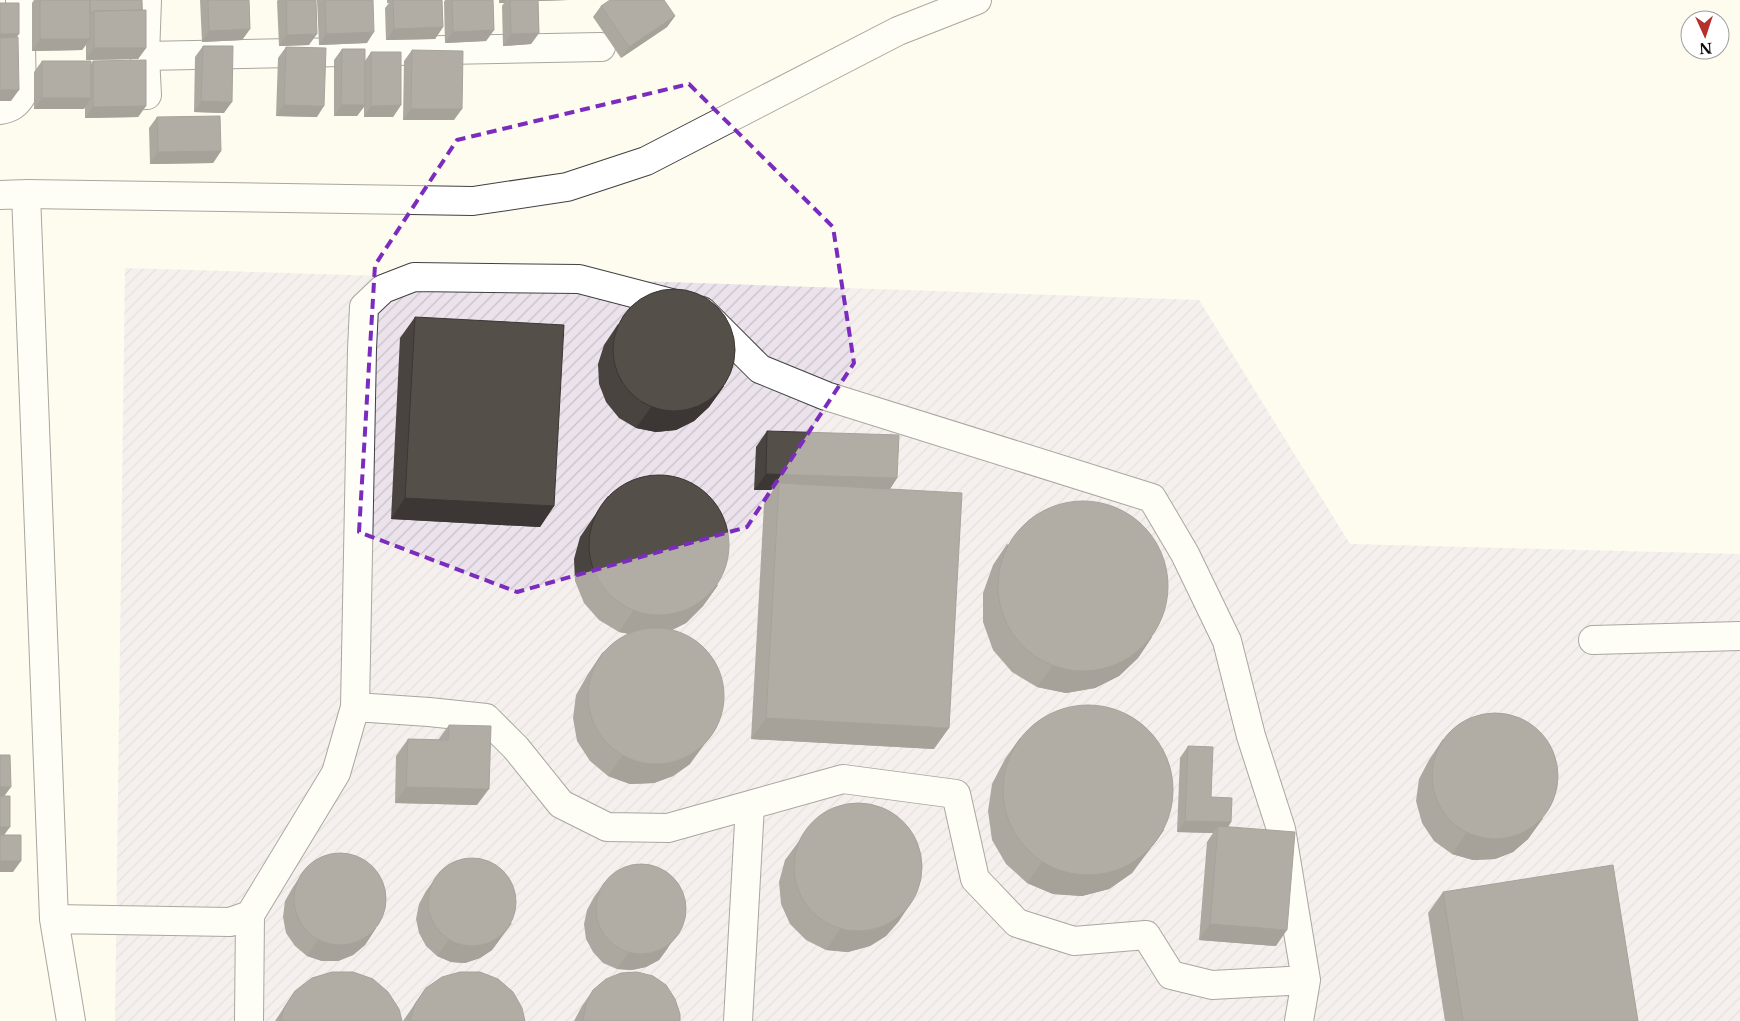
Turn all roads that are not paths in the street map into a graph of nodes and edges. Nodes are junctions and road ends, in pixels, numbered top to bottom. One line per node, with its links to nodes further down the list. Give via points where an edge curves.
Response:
1 (20, 0): 9 (street, via 22,95 11,107)
2 (147, 0): 7 (street)
3 (375, 0): 6 (street)
4 (978, 0): 10 (street, via 898,31 646,161 567,186 472,201)
5 (601, 47): 6 (street)
6 (374, 51): 7 (street)
7 (145, 56): 8 (street)
8 (147, 95)
9 (0, 110)
10 (13, 195): 16 (street)
11 (1740, 636): 12 (street)
12 (1594, 640)
13 (355, 707): 14 (street, via 486,718 516,748 562,804 607,827 668,828); 15 (street, via 336,773); 17 (street, via 364,307 383,289 414,277 550,278 579,279 702,311 760,369 826,396 1152,498 1185,554 1227,641 1251,736 1281,828)
14 (750, 805): 17 (street, via 843,779 956,794 975,879 1017,923 1074,941 1146,935 1171,976 1212,985); 20 (street)
15 (250, 914): 16 (street, via 230,922); 19 (street)
16 (54, 919): 18 (street)
17 (1306, 980): 21 (street)
18 (72, 1021)
19 (249, 1021)
20 (738, 1021)
21 (1299, 1021)

